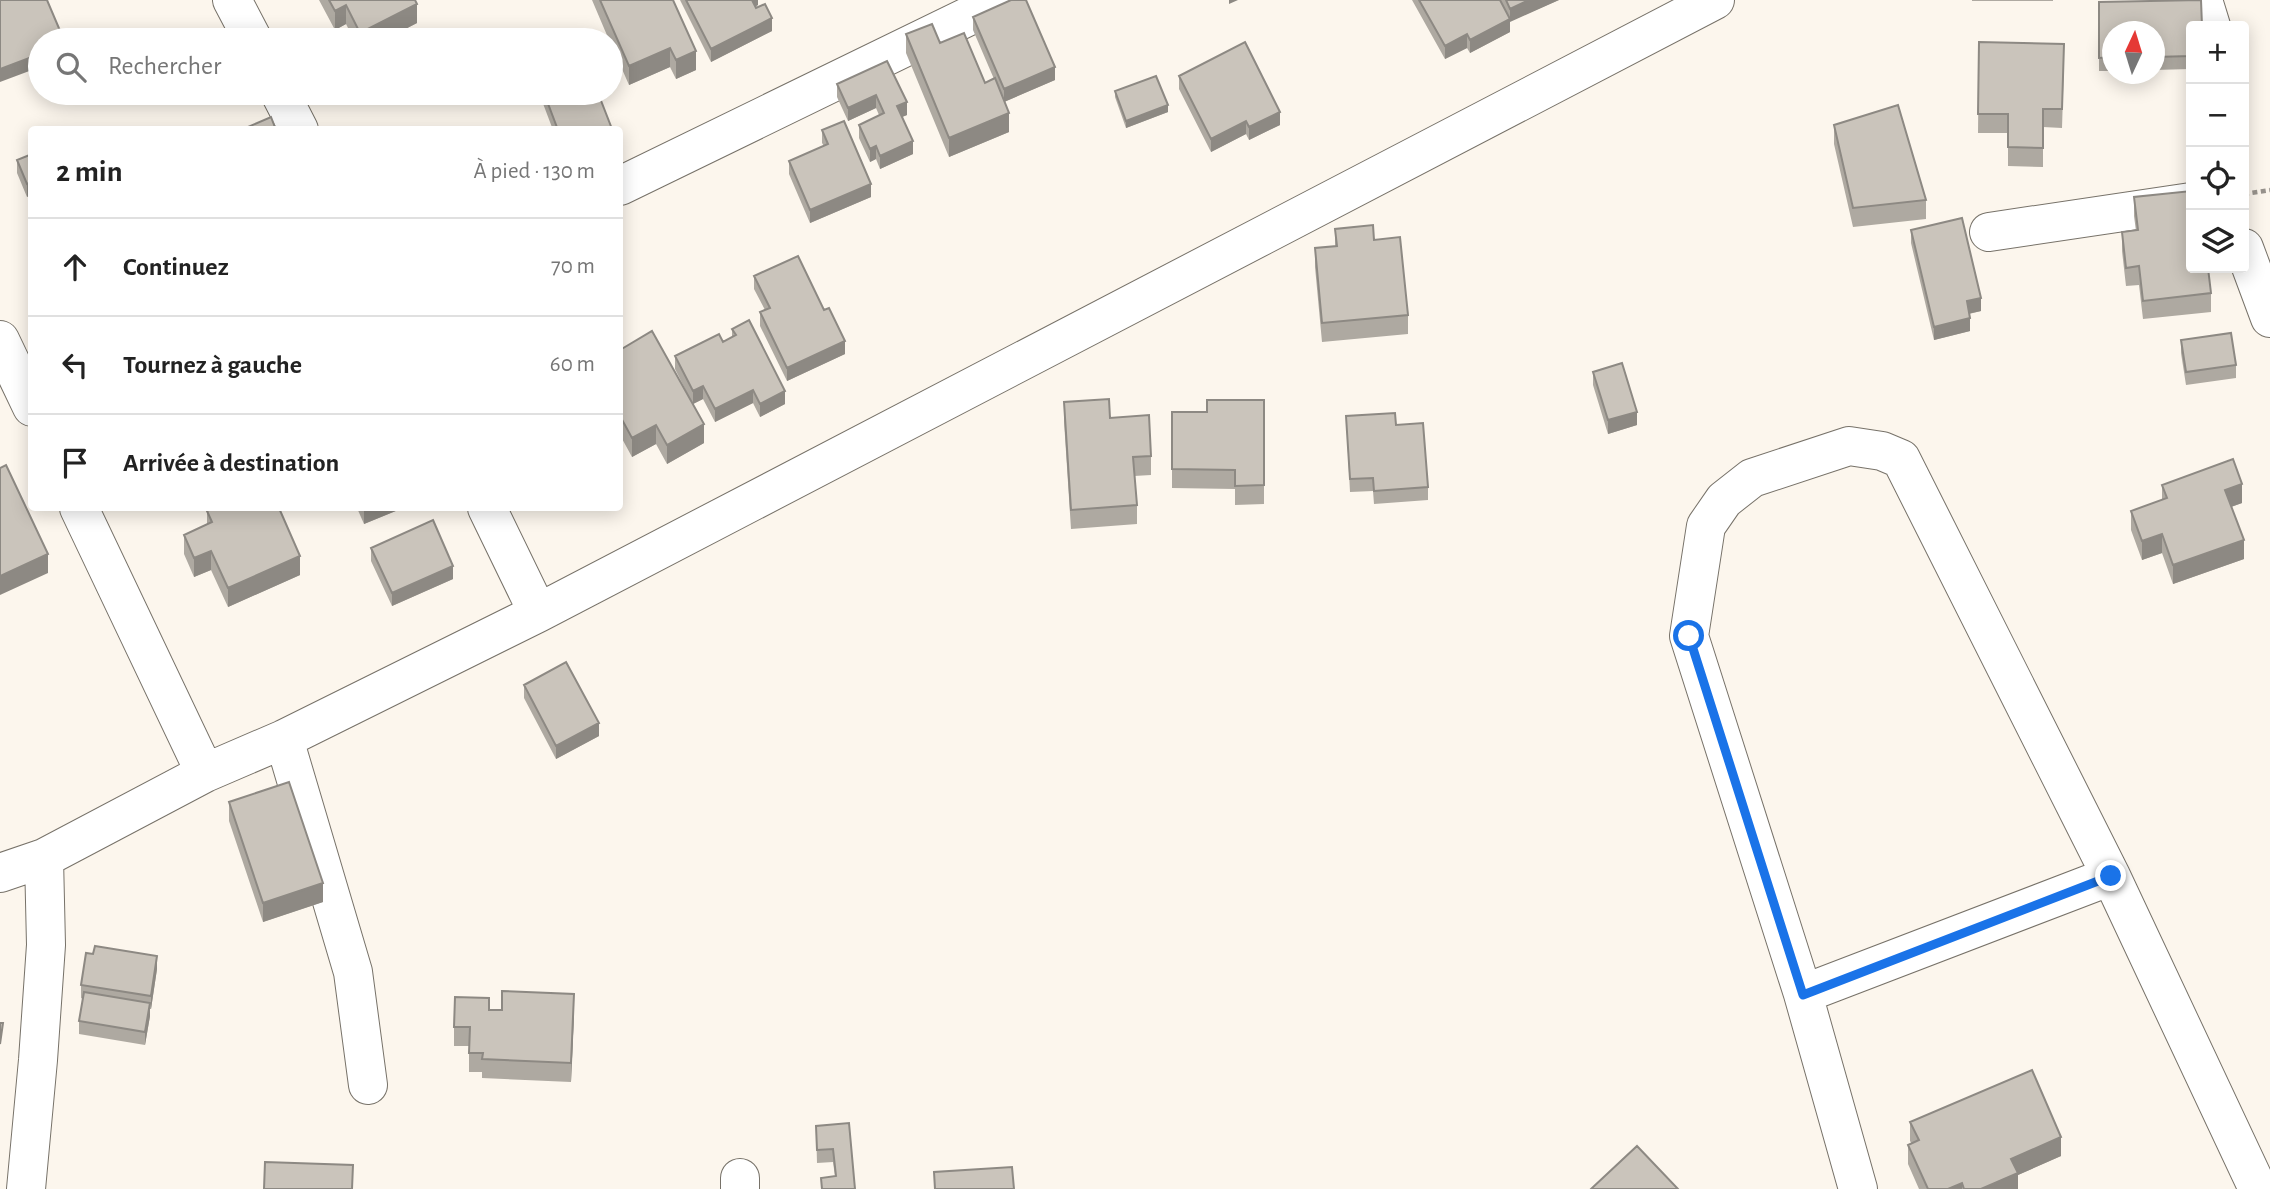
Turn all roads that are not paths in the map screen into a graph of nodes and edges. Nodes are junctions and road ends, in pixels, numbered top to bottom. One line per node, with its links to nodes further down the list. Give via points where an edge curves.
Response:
1 (233, 0): 6 (street)
2 (1002, 0): 9 (street)
3 (2203, 0): 5 (street)
4 (1705, 2): 18 (street)
5 (2209, 21)
6 (247, 28)
7 (286, 105): 8 (street)
8 (297, 126)
9 (623, 185)
10 (2186, 203): 11 (street)
11 (1989, 232)
12 (2249, 261): 13 (street)
13 (2270, 318)
14 (0, 340): 15 (street)
15 (28, 399)
16 (80, 511): 20 (street)
17 (488, 511): 18 (street)
18 (538, 613): 19 (street)
19 (284, 739): 20 (street); 25 (street, via 353,972)
20 (205, 773): 21 (street)
21 (44, 858): 22 (street); 26 (street, via 45,958)
22 (0, 873)
23 (2111, 876): 24 (street); 24 (street, via 1900,459 1849,446 1752,478 1724,500 1706,526 1689,636); 28 (street)
24 (1803, 995): 27 (street)
25 (368, 1084)
26 (26, 1189)
27 (1858, 1189)
28 (2258, 1189)

